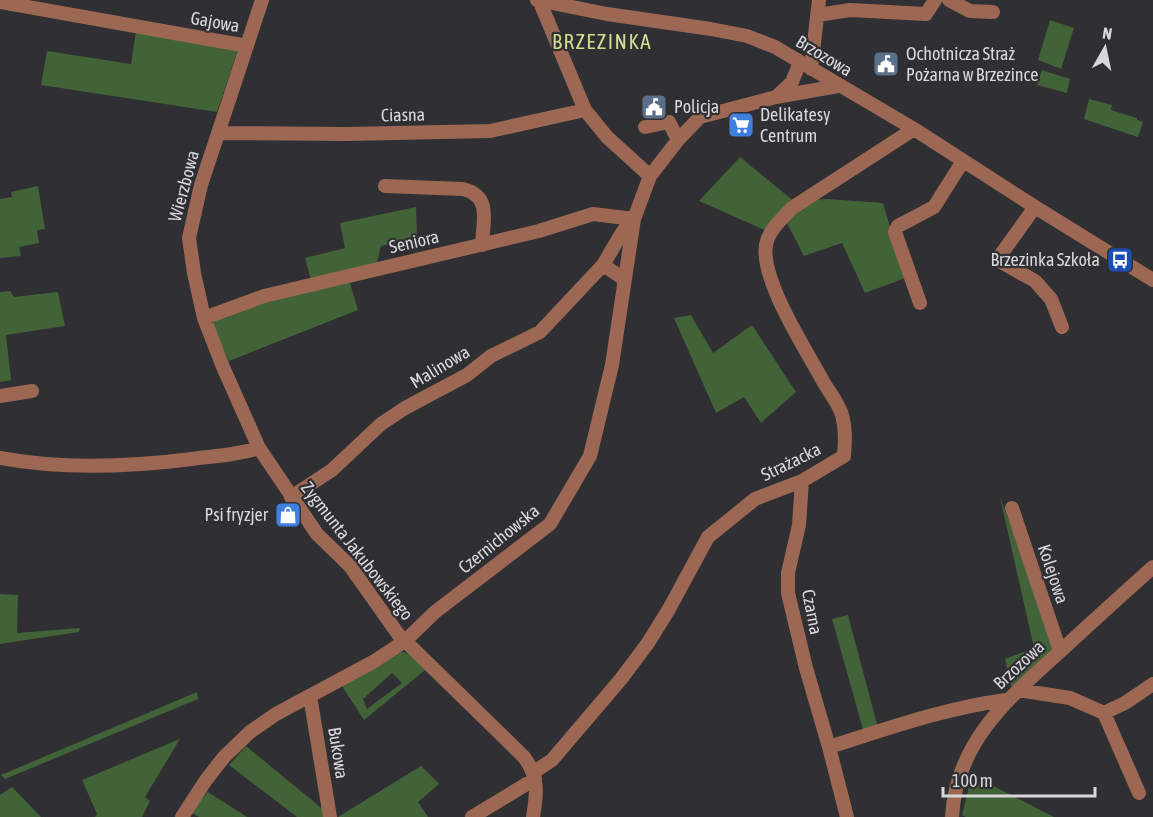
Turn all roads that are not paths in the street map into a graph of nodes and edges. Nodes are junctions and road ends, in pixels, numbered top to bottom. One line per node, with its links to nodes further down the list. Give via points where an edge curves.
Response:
1 (262, 0): 9 (street, Wierzbowa)
2 (538, 0): 10 (street, Brzozowa, via 747,36 775,47); 13 (street)
3 (819, 0): 8 (street)
4 (935, 0): 8 (street, via 926,14 850,10)
5 (949, 0): 7 (street, via 970,11)
6 (0, 2): 9 (street, Gajowa)
7 (993, 12)
8 (818, 15): 10 (street)
9 (247, 46): 17 (street, Wierzbowa)
10 (805, 66): 11 (street, Brzozowa); 12 (street)
11 (838, 86): 12 (street, Czernichowska); 14 (street, Brzozowa)
12 (776, 97): 18 (street, Czernichowska, via 700,117)
13 (585, 110): 17 (street, Ciasna, via 490,131); 21 (street, via 607,137)
14 (892, 117): 16 (street, Brzozowa); 19 (street)
15 (645, 127): 18 (street, via 669,122)
16 (914, 129): 19 (street, Strażacka); 20 (street, Brzozowa)
17 (218, 133): 30 (street, Wierzbowa, via 189,238)
18 (678, 140): 21 (street, Czernichowska)
19 (888, 146): 36 (street, Strażacka, via 792,208 777,223 766,246 766,262 782,306 841,413 846,434 844,456)
20 (963, 161): 23 (street, Brzozowa); 29 (street, via 934,207 898,226 895,232)
21 (650, 176): 24 (street, Czernichowska)
22 (385, 186): 25 (street, via 473,191 484,205)
23 (1035, 207): 28 (street, Brzozowa); 31 (street, via 1002,253 1001,262 1035,281 1051,299)
24 (634, 219): 25 (street, Seniora, via 593,214); 26 (street, Malinowa); 27 (street, Czernichowska)
25 (483, 245): 30 (street, Seniora, via 264,296)
26 (603, 265): 27 (street); 37 (street, Malinowa, via 540,332 491,356 467,375 405,408 381,424 332,470)
27 (624, 279): 40 (street, Czernichowska, via 612,365 590,456 550,524 435,612)
28 (1153, 280)
29 (920, 303)
30 (204, 318): 34 (street, Wierzbowa)
31 (1062, 327)
32 (32, 391): 33 (street)
33 (0, 396)
34 (259, 448): 35 (street, via 149,465 58,465); 37 (street, Zygmunta Jakubowskiego)
35 (0, 458)
36 (802, 481): 47 (street, Czarna, via 788,593); 48 (street, Strażacka, via 755,499 708,537 669,609 621,680 552,760)
37 (291, 498): 40 (street, Zygmunta Jakubowskiego, via 317,534 350,566)
38 (1012, 508): 41 (street, Kolejowa)
39 (1153, 567): 41 (street, Brzozowa)
40 (405, 641): 44 (street, Czernichowska); 48 (street, Zygmunta Jakubowskiego, via 525,758)
41 (1060, 651): 43 (street, Brzozowa)
42 (1153, 684): 46 (street)
43 (1018, 690): 45 (street, Brzozowa); 46 (street, via 1070,698)
44 (310, 696): 50 (street, Czernichowska, via 240,740 206,780); 51 (street, Bukowa)
45 (1006, 700): 47 (street, via 968,706); 55 (street, Brzozowa, via 976,739 961,770)
46 (1104, 712): 49 (street)
47 (829, 747): 54 (street, Czarna)
48 (534, 775): 52 (street, Strażacka); 53 (street, via 537,796)
49 (1139, 793)
50 (182, 817)
51 (330, 817)
52 (472, 817)
53 (533, 817)
54 (847, 817)
55 (952, 817)

